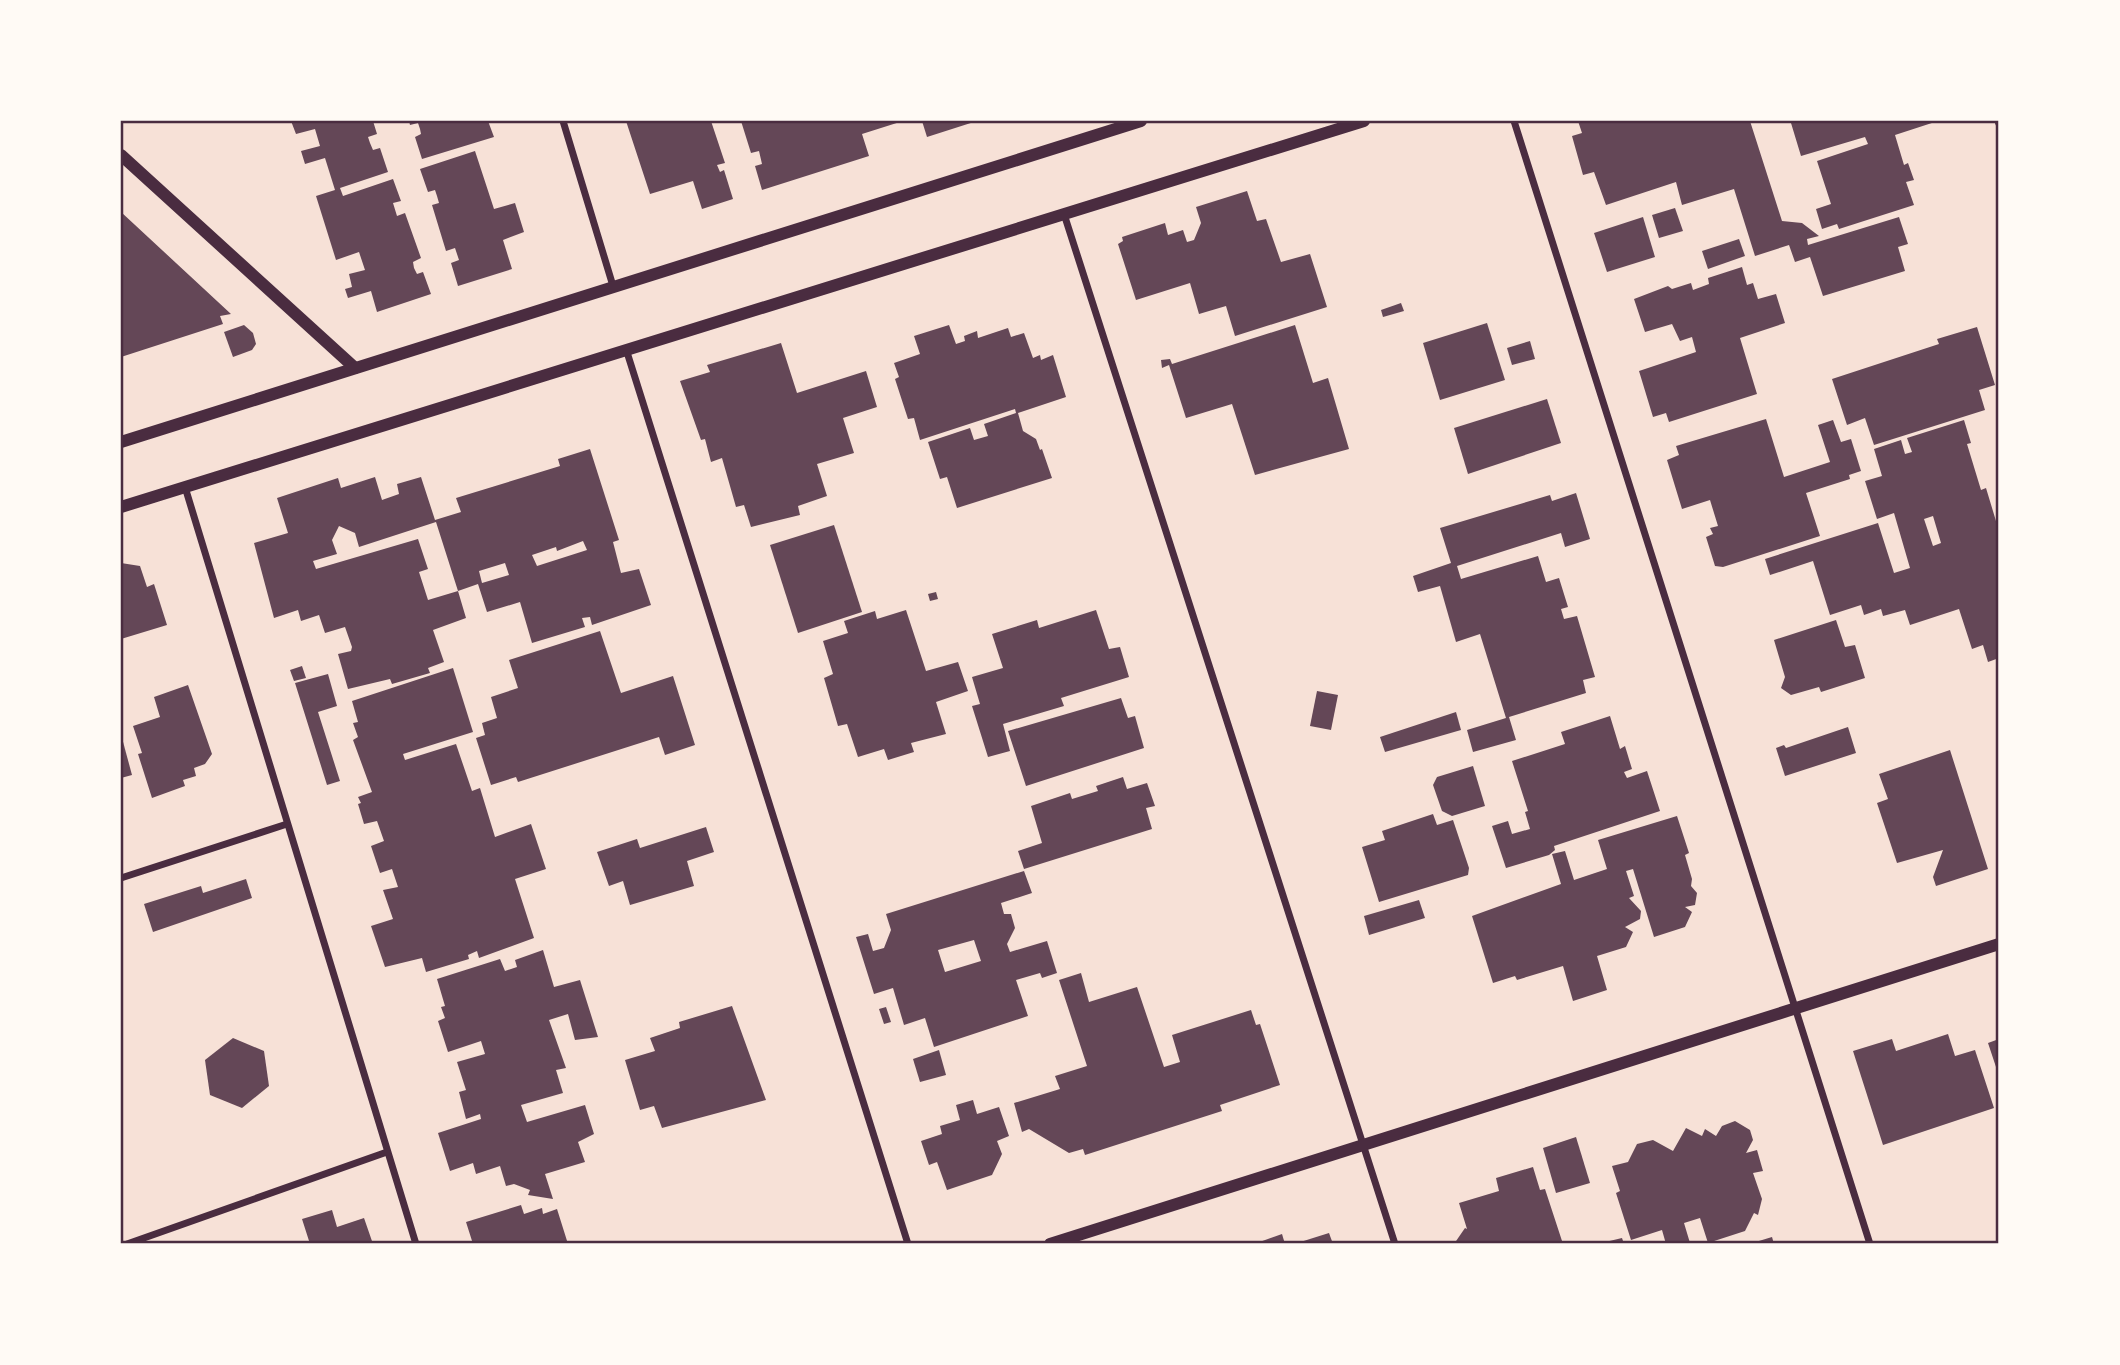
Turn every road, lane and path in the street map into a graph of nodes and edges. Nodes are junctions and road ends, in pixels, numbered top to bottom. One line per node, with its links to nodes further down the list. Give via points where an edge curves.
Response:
1 (563, 121): 7 (street)
2 (1141, 121): 7 (street)
3 (1364, 121): 6 (street)
4 (1514, 121): 16 (street)
5 (121, 155): 9 (street)
6 (1065, 214): 8 (street); 17 (street)
7 (613, 286): 9 (street)
8 (626, 349): 11 (street); 21 (street)
9 (355, 368): 10 (street)
10 (121, 442)
11 (185, 487): 12 (street); 13 (street)
12 (121, 507)
13 (287, 824): 14 (street); 18 (street)
14 (121, 878)
15 (1999, 944): 16 (street)
16 (1796, 1008): 17 (street); 24 (street)
17 (1364, 1145): 22 (street); 23 (street)
18 (387, 1152): 19 (street); 20 (street)
19 (127, 1244)
20 (416, 1244)
21 (908, 1244)
22 (1051, 1244)
23 (1395, 1244)
24 (1871, 1244)

